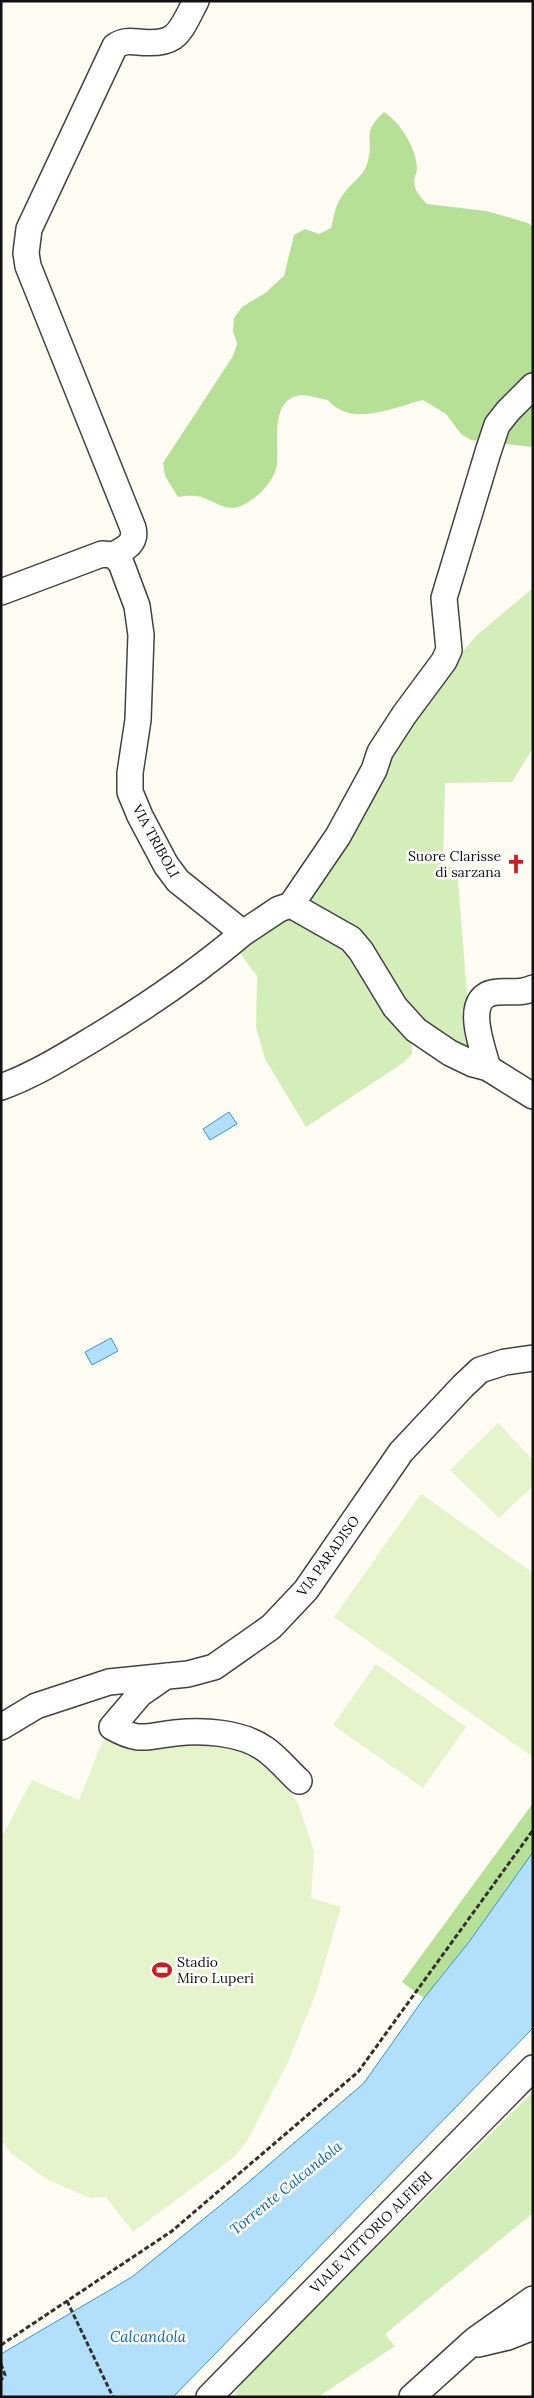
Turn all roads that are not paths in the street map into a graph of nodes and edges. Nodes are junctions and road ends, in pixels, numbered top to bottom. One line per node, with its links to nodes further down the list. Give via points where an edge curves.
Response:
1 (196, 1): 3 (street, via 172,39 157,44 129,41 115,46 29,229 28,266 135,534 130,544)
2 (533, 386): 5 (street, via 497,425 488,452 444,598 449,650 444,662 380,752 374,770 338,836)
3 (113, 556): 4 (street, via 102,554); 6 (street, VIA TRIBOLI, via 121,563 132,588 140,635 138,720 130,792 148,832 178,881)
4 (1, 592)
5 (291, 906): 6 (street, via 279,909); 8 (street, via 351,939 362,951 395,1007 416,1030 450,1053)
6 (243, 933): 9 (street, via 206,965 142,1009 38,1072)
7 (533, 988): 8 (street, via 524,992 489,993 480,1000 476,1009)
8 (488, 1068): 10 (street)
9 (1, 1086)
10 (533, 1096)
11 (533, 1358): 12 (street, VIA PARADISO, via 480,1370 462,1386 402,1452 306,1590 271,1627 214,1667)
12 (166, 1676): 13 (street, VIA PARADISO, via 110,1682 36,1706); 14 (street, via 140,1694 112,1727 139,1739 201,1731 232,1735 266,1749)
13 (1, 1727)
14 (299, 1781)
15 (533, 2068): 19 (street, VIALE VITTORIO ALFIERI)
16 (533, 2299): 18 (street)
17 (533, 2327): 18 (street)
18 (469, 2346): 20 (street)
19 (209, 2397)
20 (412, 2397)

